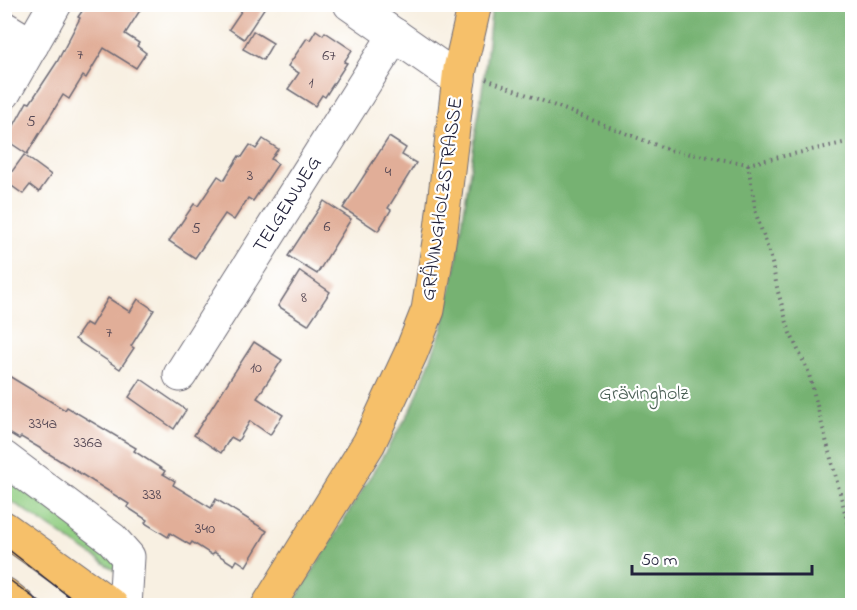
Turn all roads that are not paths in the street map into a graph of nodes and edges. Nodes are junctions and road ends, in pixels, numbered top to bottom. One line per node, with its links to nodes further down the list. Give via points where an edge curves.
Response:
1 (55, 4): 6 (street)
2 (350, 4): 5 (street)
3 (475, 4): 7 (main road, GRÄVINGHOLZSTRASSE)
4 (4, 27): 6 (street)
5 (395, 35): 7 (street); 9 (street, TELGENWEG)
6 (32, 45): 8 (street)
7 (459, 75): 16 (main road, GRÄVINGHOLZSTRASSE, via 428,310 369,443)
8 (4, 93)
9 (180, 375)
10 (4, 458): 15 (street, via 112,539 129,558)
11 (4, 528): 14 (main road)
12 (4, 594): 13 (main road)
13 (19, 606)
14 (112, 606)
15 (125, 606)
16 (268, 606)

